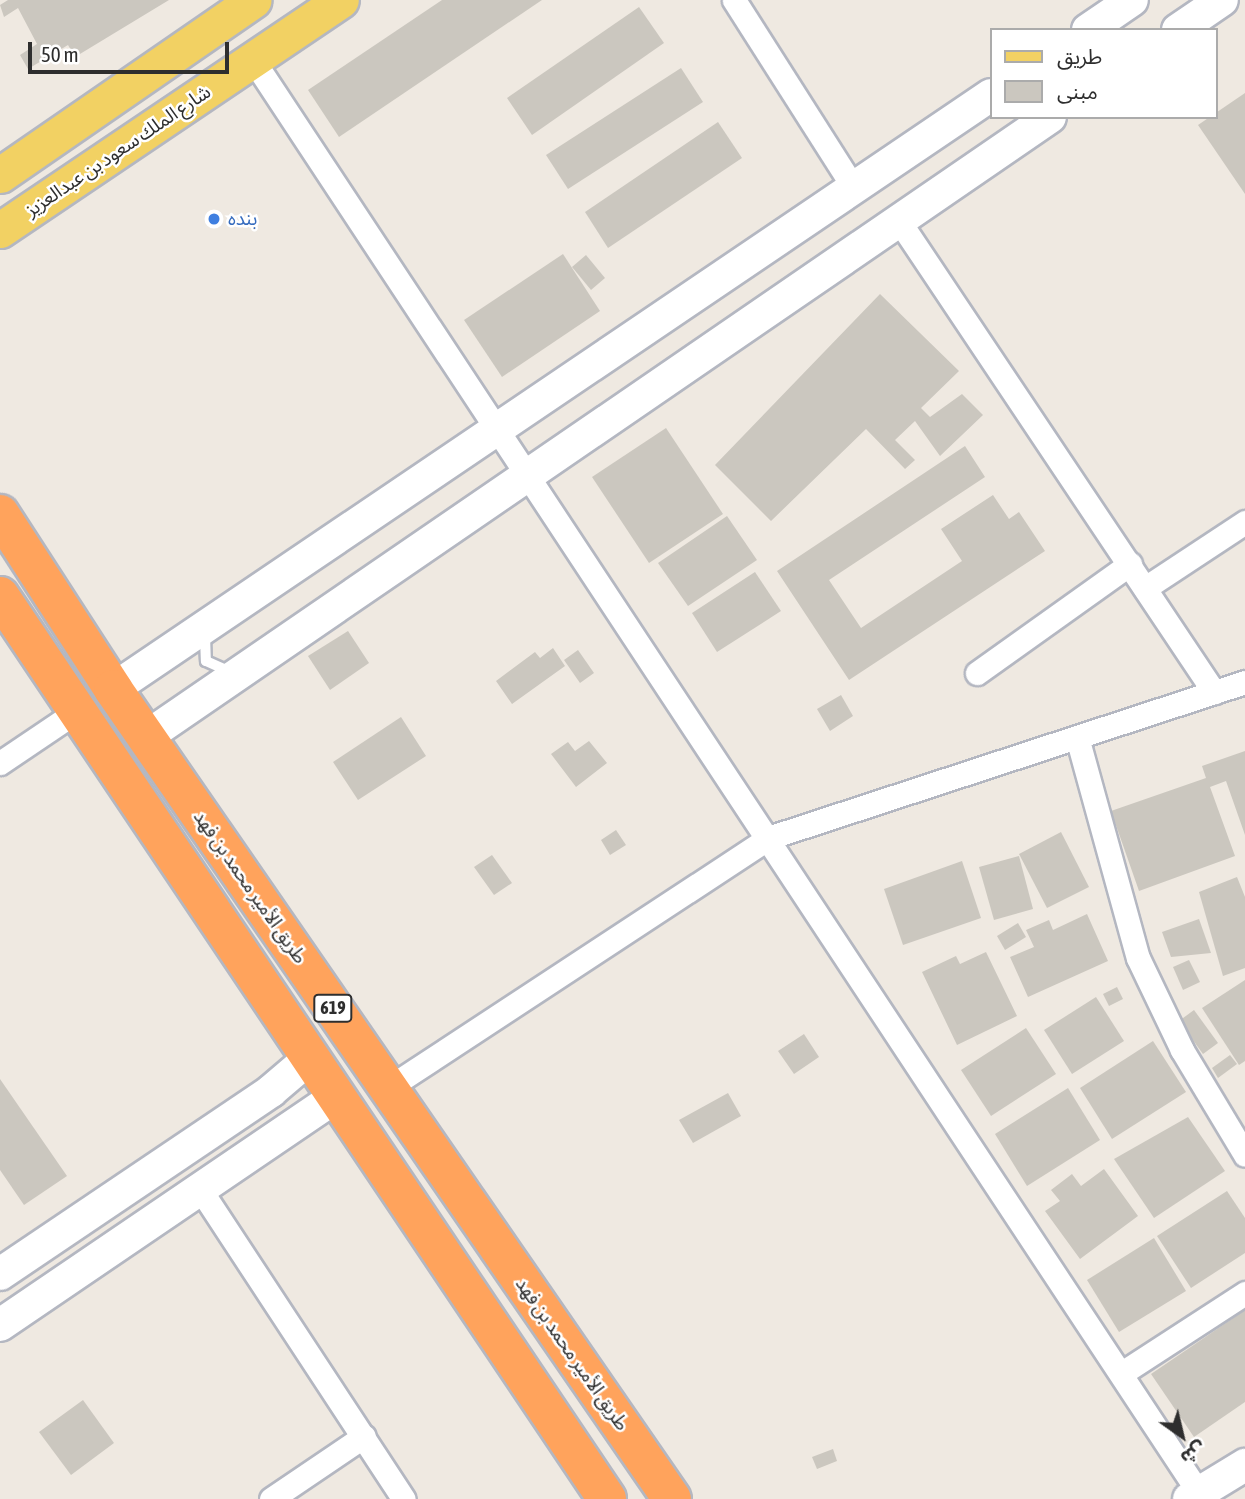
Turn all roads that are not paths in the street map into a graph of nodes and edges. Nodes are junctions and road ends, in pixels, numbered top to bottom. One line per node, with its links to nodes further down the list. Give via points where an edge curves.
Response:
1 (254, 0): 6 (main road)
2 (341, 0): 9 (main road, شارع الملك سعود بن عبدالعزيز)
3 (733, 0): 13 (street)
4 (1132, 0): 7 (street)
5 (1222, 0): 8 (street)
6 (218, 10): 12 (main road)
7 (1091, 28)
8 (1181, 28)
9 (253, 60): 15 (main road, شارع الملك سعود بن عبدالعزيز); 16 (street)
10 (990, 96): 13 (street)
11 (1047, 119): 14 (street)
12 (0, 175)
13 (853, 187): 16 (street)
14 (899, 221): 17 (street); 20 (street)
15 (0, 230)
16 (495, 429): 17 (street); 23 (street)
17 (528, 474): 24 (street); 33 (street)
18 (0, 514): 27 (highway, طريق الأمير محمد بن فهد / 619)
19 (1245, 522): 21 (street)
20 (1130, 564): 21 (street); 25 (street)
21 (1145, 588): 28 (street)
22 (0, 596): 29 (highway, 619)
23 (206, 626): 24 (lane, via 206,661); 27 (street)
24 (239, 673): 30 (street)
25 (977, 673)
26 (1245, 682): 28 (street)
27 (113, 689): 30 (highway, طريق الأمير محمد بن فهد / 619)
28 (1214, 692): 31 (street)
29 (77, 710): 32 (street); 34 (highway, 619)
30 (146, 737): 35 (highway, طريق الأمير محمد بن فهد / 619)
31 (1077, 737): 33 (street); 37 (street, via 1138,958 1182,1050)
32 (0, 763)
33 (768, 838): 35 (street); 42 (street)
34 (311, 1057): 36 (highway, 619); 39 (street, via 271,1091)
35 (388, 1088): 49 (highway, طريق الأمير محمد بن فهد / 619)
36 (336, 1097): 38 (street); 48 (highway, 619)
37 (1245, 1155)
38 (200, 1189): 41 (street); 43 (street)
39 (0, 1274)
40 (1245, 1293): 42 (street)
41 (0, 1325)
42 (1122, 1373): 45 (street)
43 (364, 1436): 46 (street); 47 (street)
44 (1245, 1465): 45 (street)
45 (1194, 1496)
46 (271, 1499)
47 (404, 1499)
48 (607, 1499)
49 (672, 1499)

